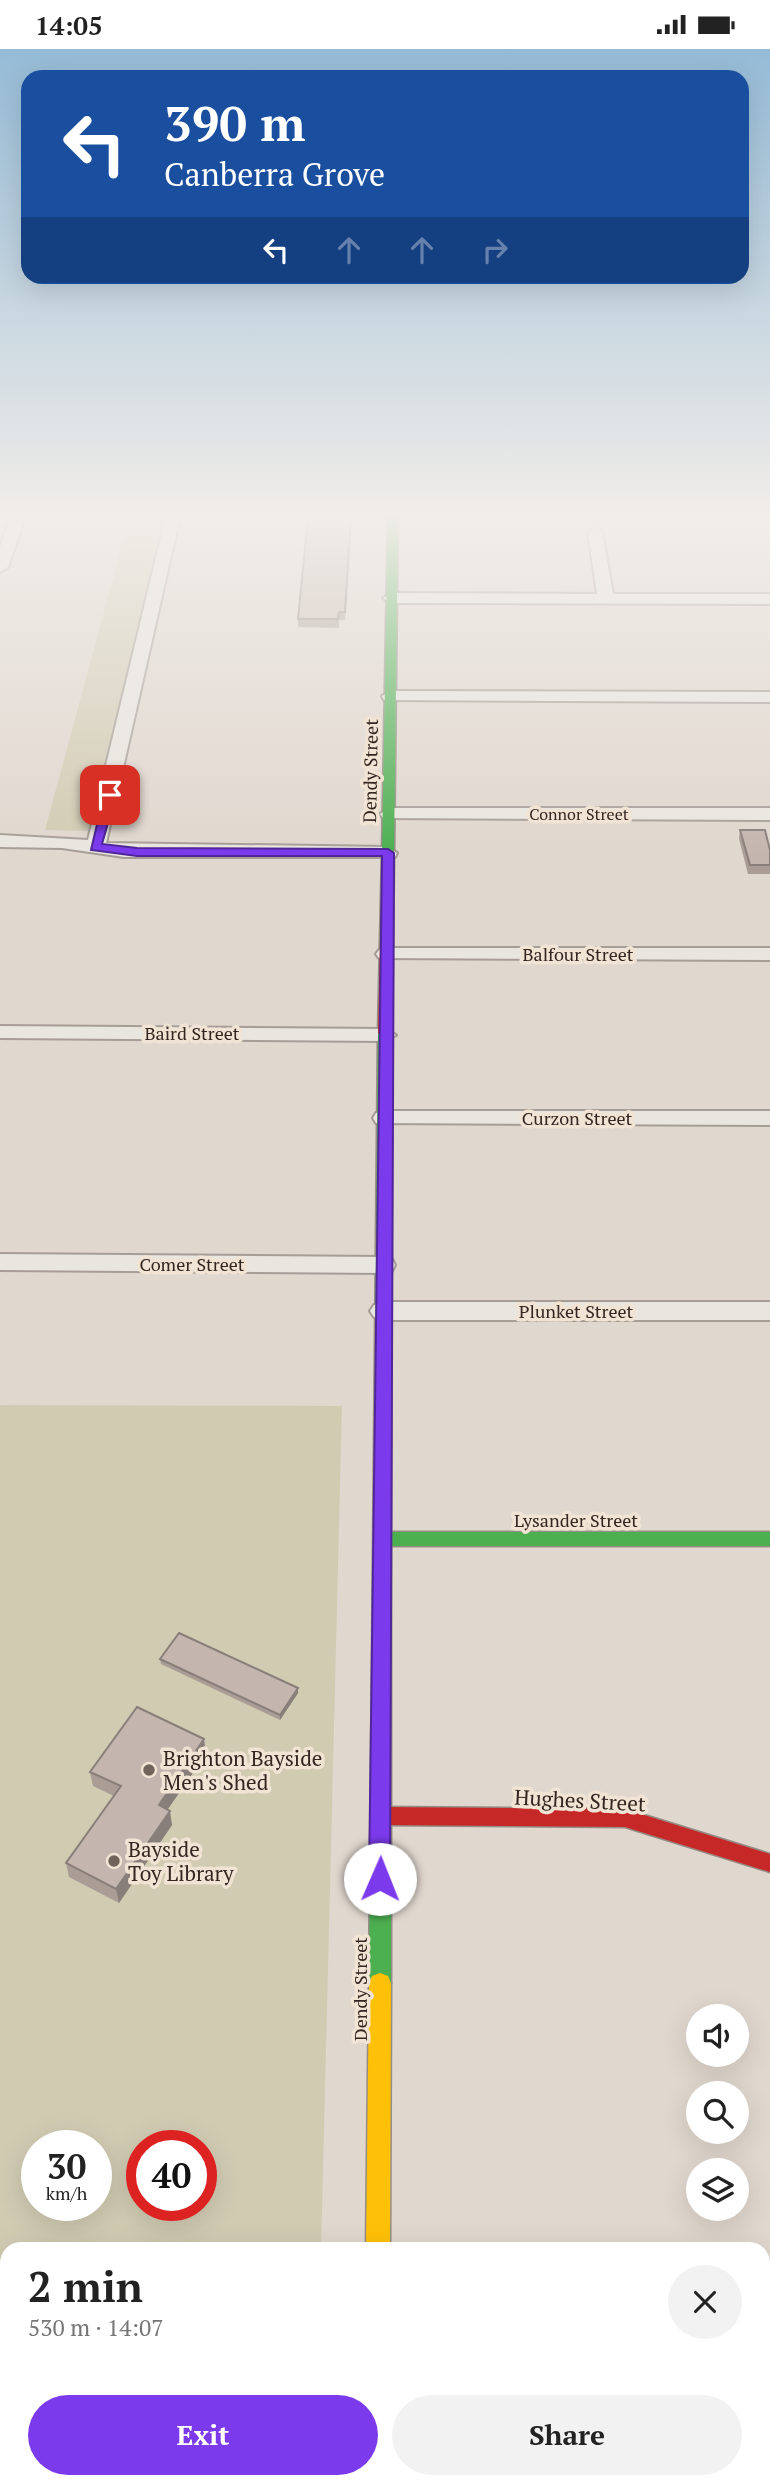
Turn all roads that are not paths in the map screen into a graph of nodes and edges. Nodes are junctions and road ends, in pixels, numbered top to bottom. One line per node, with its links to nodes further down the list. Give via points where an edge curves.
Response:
1 (148, 626): 8 (street)
2 (391, 626): 3 (street, Dendy Street)
3 (390, 696): 4 (street); 5 (street, Dendy Street)
4 (770, 697)
5 (389, 814): 6 (street, Connor Street); 9 (street, Dendy Street)
6 (770, 814)
7 (0, 841): 8 (street)
8 (95, 847): 9 (street, via 137,852)
9 (388, 853): 10 (street, Dendy Street)
10 (386, 954): 11 (street, Balfour Street); 13 (street, Dendy Street)
11 (770, 954)
12 (0, 1032): 13 (street, Baird Street)
13 (385, 1035): 14 (street, Dendy Street)
14 (384, 1118): 15 (street, Curzon Street); 17 (street, Dendy Street)
15 (770, 1118)
16 (0, 1262): 17 (street, Comer Street)
17 (383, 1265): 18 (street, Dendy Street)
18 (383, 1311): 19 (street, Plunket Street); 20 (street, Dendy Street)
19 (770, 1311)
20 (381, 1539): 21 (street, Lysander Street); 22 (street, Dendy Street)
21 (770, 1539)
22 (381, 1816): 23 (street, Hughes Street, via 625,1818 649,1822 725,1855); 24 (street, Dendy Street)
23 (770, 1863)
24 (378, 2242)

